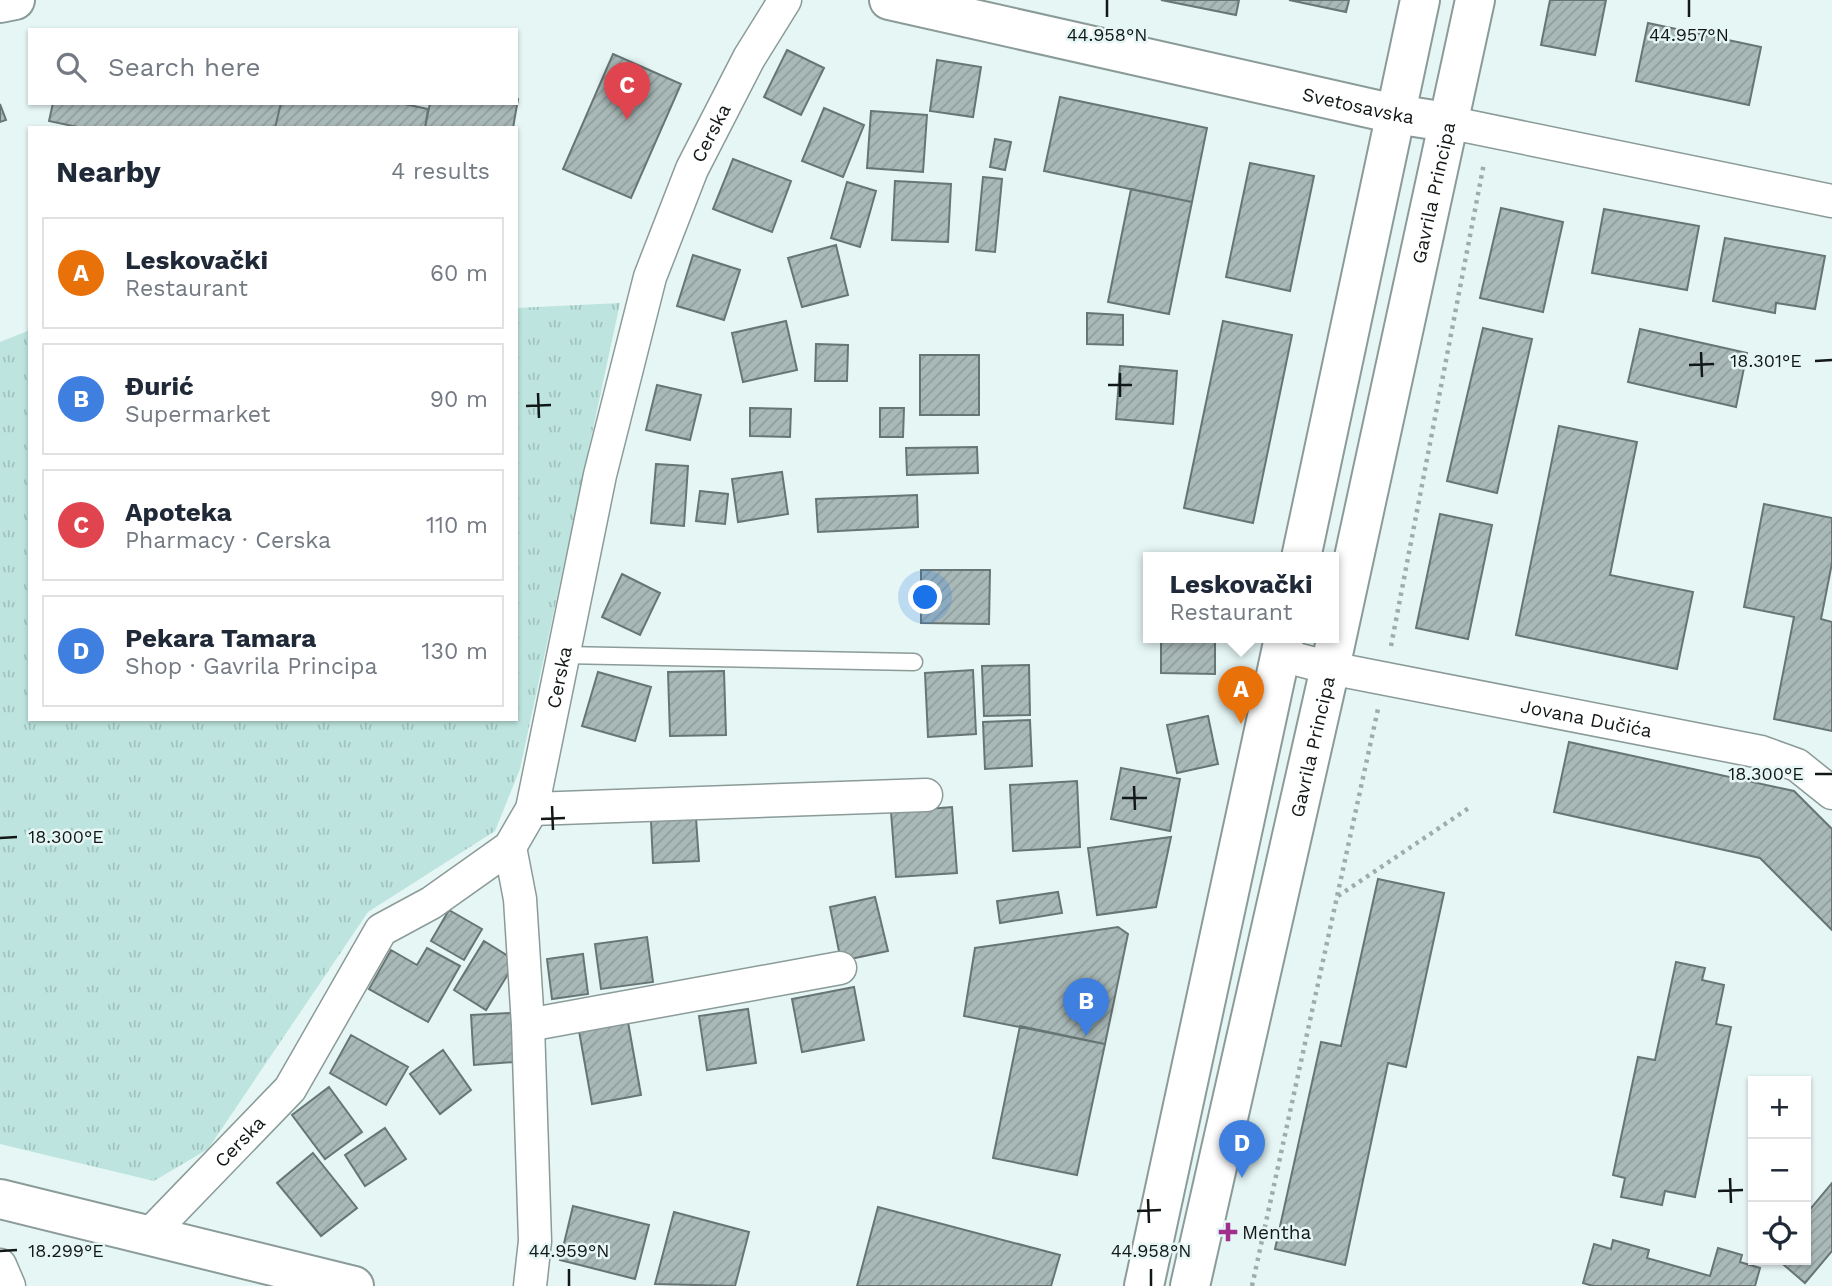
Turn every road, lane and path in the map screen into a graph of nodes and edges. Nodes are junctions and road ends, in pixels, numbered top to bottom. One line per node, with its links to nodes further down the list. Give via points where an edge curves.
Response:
1 (15, 0): 6 (street)
2 (785, 0): 15 (street, Cerska, via 749,58 692,169 650,277 600,475)
3 (889, 0): 7 (street, Svetosavska)
4 (1420, 0): 7 (street)
5 (1475, 0): 8 (street, Gavrila Principa)
6 (0, 3)
7 (1395, 114): 8 (street, Svetosavska); 11 (street)
8 (1447, 122): 9 (street, Svetosavska); 12 (street, Gavrila Principa)
9 (1491, 130): 10 (street, Svetosavska); 18 (path)
10 (1832, 201)
11 (1302, 552)
12 (1339, 626)
13 (1335, 643): 17 (street, Gavrila Principa)
14 (1283, 647): 17 (street, Jovana Dučića); 33 (street)
15 (564, 655): 16 (lane); 22 (street, Cerska)
16 (914, 662)
17 (1330, 668): 18 (street, Jovana Dučića); 34 (street, Gavrila Principa)
18 (1385, 679): 19 (street, Jovana Dučića, via 1760,752 1797,765); 24 (path)
19 (1832, 793)
20 (926, 795): 22 (street)
21 (1472, 806): 24 (path)
22 (531, 810): 23 (street, Cerska)
23 (510, 848): 26 (street, via 520,899); 28 (street, Cerska, via 431,903 382,930 290,1089)
24 (1338, 896): 35 (path)
25 (840, 968): 26 (street)
26 (528, 1026): 32 (street, via 535,1241)
27 (0, 1199): 28 (street)
28 (147, 1237): 31 (street)
29 (0, 1265): 30 (street)
30 (9, 1286)
31 (354, 1286)
32 (530, 1286)
33 (1144, 1286)
34 (1190, 1286)
35 (1252, 1286)

